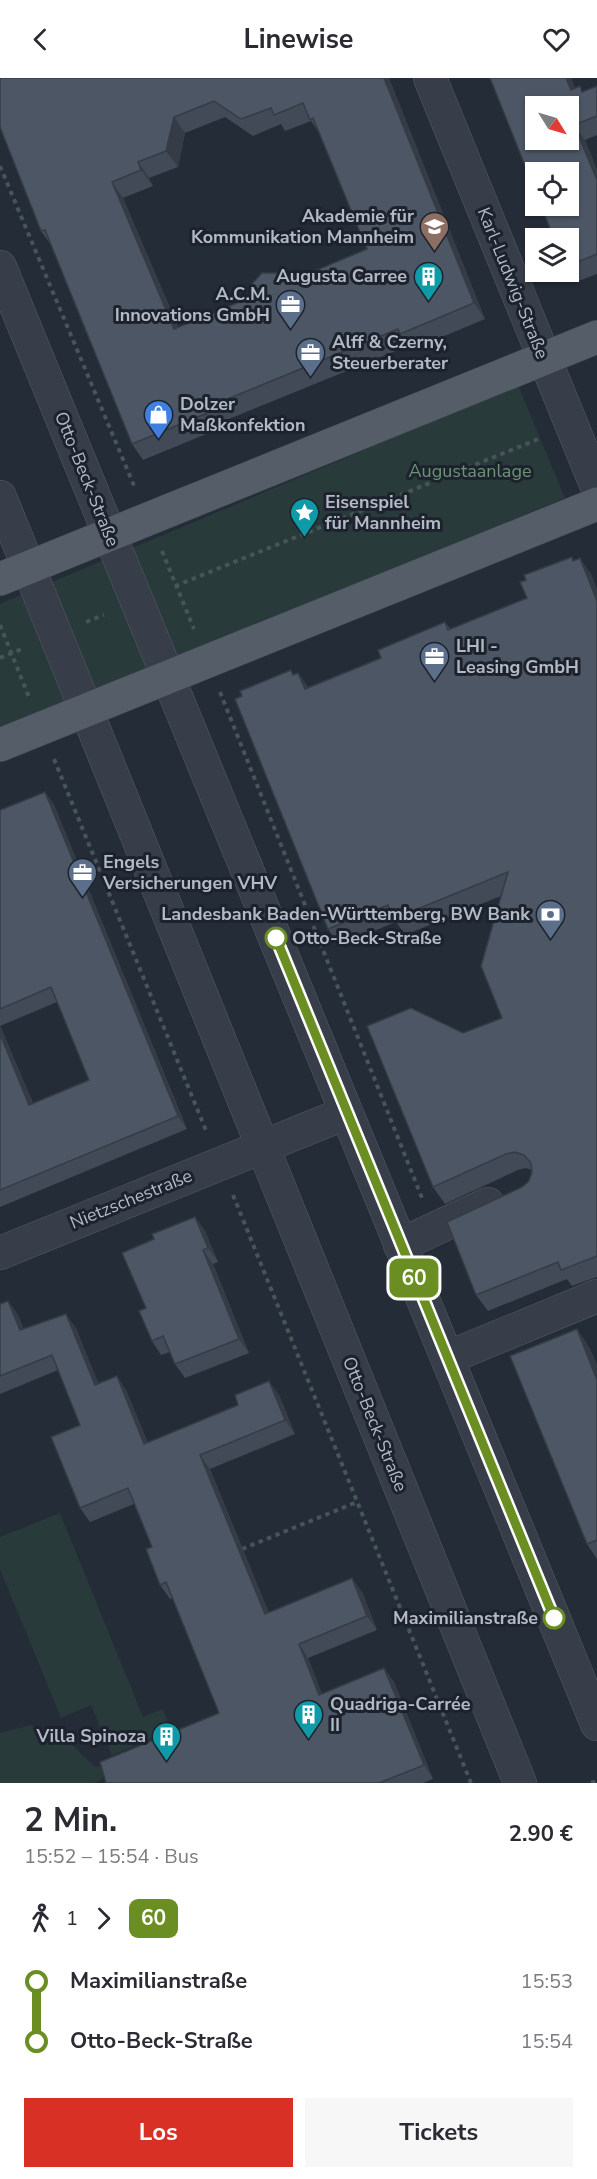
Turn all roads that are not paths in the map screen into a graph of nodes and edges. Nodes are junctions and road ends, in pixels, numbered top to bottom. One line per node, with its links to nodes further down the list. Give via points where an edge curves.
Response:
1 (430, 78): 4 (street, Karl-Ludwig-Straße)
2 (0, 267): 8 (street, Otto-Beck-Straße)
3 (597, 337): 4 (main road)
4 (544, 359): 5 (street, Karl-Ludwig-Straße); 8 (main road)
5 (597, 487)
6 (0, 497): 9 (street, Otto-Beck-Straße)
7 (597, 504): 10 (main road)
8 (110, 534): 9 (main road); 10 (street, Otto-Beck-Straße)
9 (14, 573): 11 (street, Otto-Beck-Straße)
10 (169, 678): 11 (main road); 13 (street, Otto-Beck-Straße)
11 (86, 712): 12 (main road); 14 (street, Otto-Beck-Straße)
12 (0, 745)
13 (346, 1113): 14 (street, Nietzschestraße); 16 (street, Otto-Beck-Straße)
14 (262, 1146): 17 (street, Nietzschestraße); 21 (street, Otto-Beck-Straße)
15 (515, 1192): 16 (street)
16 (400, 1245): 19 (street, Otto-Beck-Straße)
17 (0, 1253)
18 (597, 1296): 19 (street)
19 (447, 1358): 20 (street, Otto-Beck-Straße)
20 (597, 1724)
21 (520, 1783)

